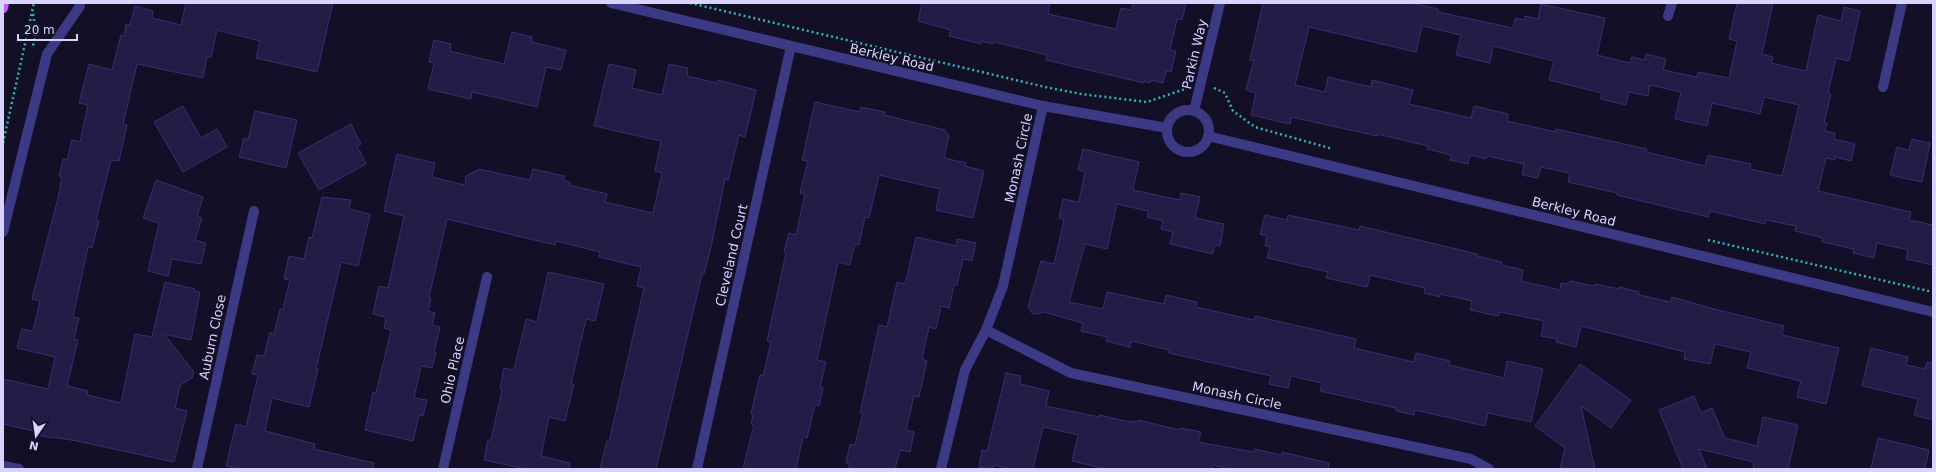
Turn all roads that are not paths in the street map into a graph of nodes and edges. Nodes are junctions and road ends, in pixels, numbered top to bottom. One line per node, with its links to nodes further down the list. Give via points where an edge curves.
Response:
1 (4, 3): 7 (main road)
2 (611, 3): 9 (street, Berkley Road)
3 (1220, 3): 12 (street, Parkin Way)
4 (1672, 3): 8 (street)
5 (1902, 3): 10 (street)
6 (80, 6): 16 (street, via 47,54)
7 (3, 8)
8 (1668, 16)
9 (791, 46): 11 (street, Berkley Road); 24 (street, Cleveland Court)
10 (1883, 87)
11 (1043, 106): 13 (street, Berkley Road); 19 (street, Monash Circle, via 1003,286)
12 (1194, 111): 13 (street, via 1177,114 1170,120); 14 (street, via 1206,121 1209,128)
13 (1167, 128): 14 (street, via 1171,143 1184,152 1199,149 1205,144)
14 (1208, 136): 18 (street, Berkley Road)
15 (254, 211): 22 (street, Auburn Close)
16 (3, 232)
17 (487, 277): 23 (street, Ohio Place)
18 (1933, 312)
19 (986, 330): 25 (street, Monash Circle, via 965,370); 26 (street, Monash Circle, via 1071,373 1470,458)
20 (3, 466): 21 (street)
21 (19, 469)
22 (197, 469)
23 (443, 469)
24 (697, 469)
25 (941, 469)
26 (1489, 469)

